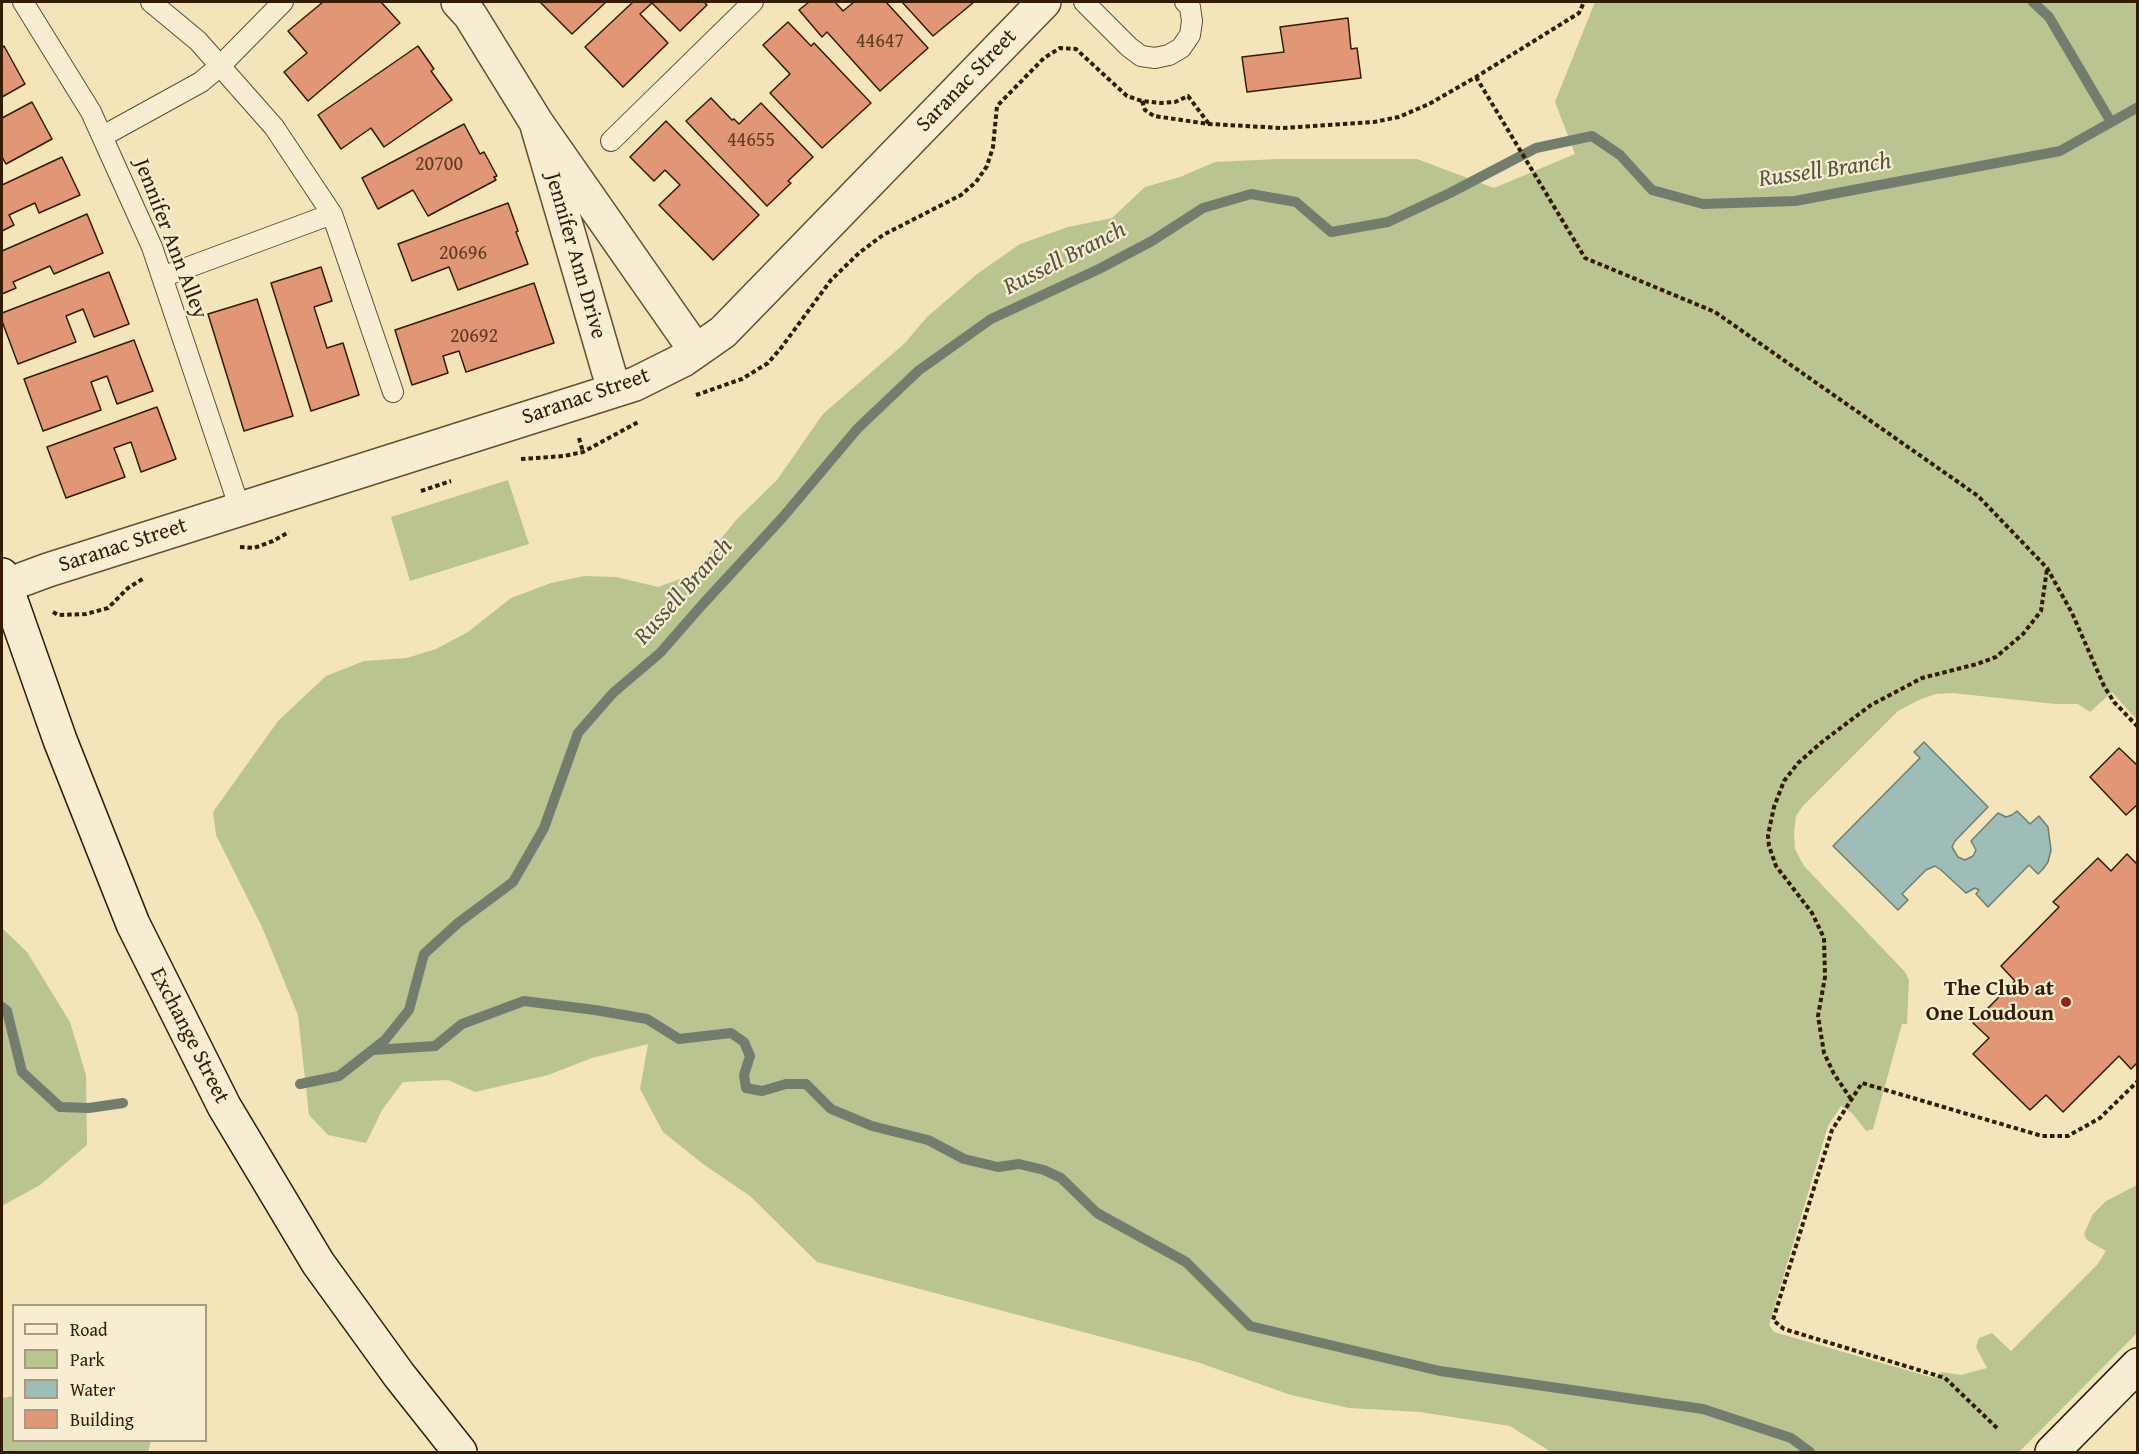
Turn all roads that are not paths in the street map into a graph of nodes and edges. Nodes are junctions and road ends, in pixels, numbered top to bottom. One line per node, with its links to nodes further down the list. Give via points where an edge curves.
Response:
1 (23, 2): 11 (lane, Jennifer Ann Alley)
2 (151, 2): 9 (lane, via 198,41)
3 (283, 2): 9 (lane)
4 (458, 2): 10 (street, Jennifer Ann Drive)
5 (753, 2): 12 (lane)
6 (1044, 2): 15 (street, Saranac Street, via 723,332)
7 (1084, 2): 8 (lane, via 1129,47 1141,56 1155,58 1169,56 1190,35 1190,7)
8 (1185, 2)
9 (220, 66): 11 (lane, via 201,82); 13 (lane, via 274,127)
10 (536, 122): 15 (street, Jennifer Ann Drive); 16 (street, Jennifer Ann Drive)
11 (103, 136): 14 (lane, Jennifer Ann Alley)
12 (611, 141)
13 (332, 214): 14 (lane); 17 (lane)
14 (162, 277): 18 (lane, Jennifer Ann Alley)
15 (696, 351): 16 (street, Saranac Street, via 635,384)
16 (614, 390): 18 (street, Saranac Street)
17 (393, 392)
18 (240, 509): 19 (street, Saranac Street)
19 (3, 582): 21 (street, Exchange Street, via 133,924 224,1106 318,1263)
20 (2138, 1365): 22 (street)
21 (460, 1452)
22 (2052, 1452)

